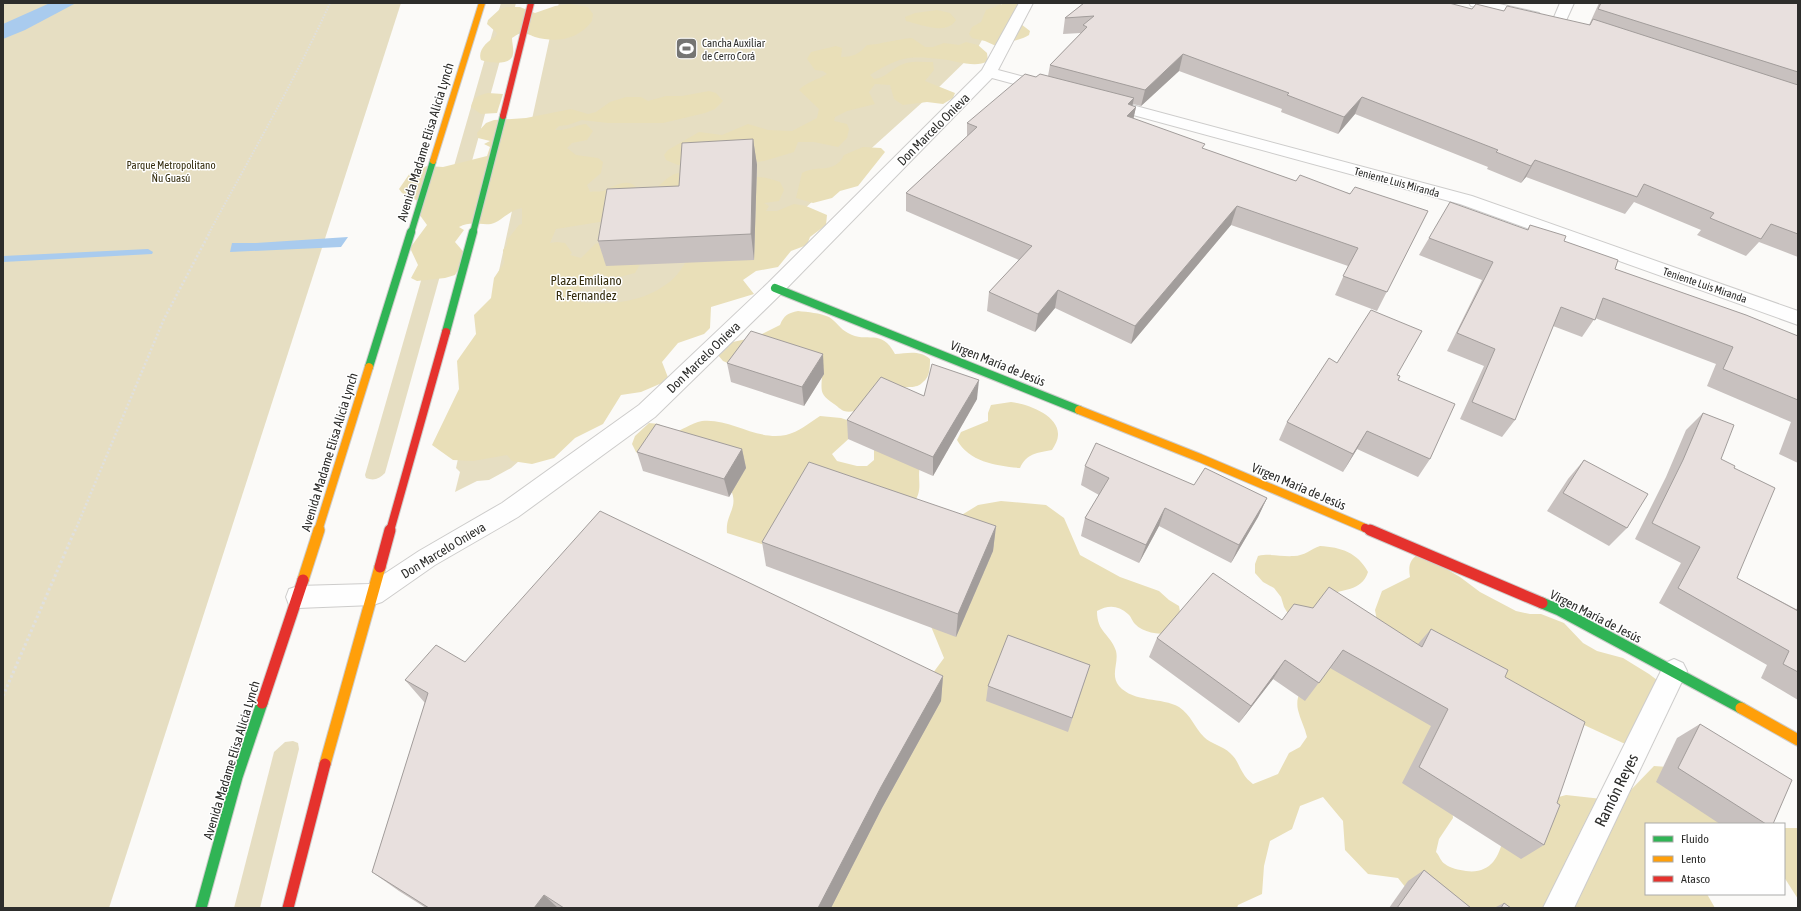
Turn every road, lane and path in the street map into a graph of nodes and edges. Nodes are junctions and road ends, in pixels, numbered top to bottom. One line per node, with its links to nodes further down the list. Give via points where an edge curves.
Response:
1 (330, 3): 15 (path, via 304,59 266,124 164,320)
2 (482, 3): 13 (main road, Avenida Madame Elisa Alicia Lynch)
3 (531, 3): 12 (main road, via 484,194)
4 (1026, 3): 7 (street, Don Marcelo Onieva)
5 (1476, 3): 6 (street, via 1566,24)
6 (1567, 3)
7 (989, 72): 8 (street); 10 (street, Don Marcelo Onieva)
8 (1064, 92)
9 (1087, 98): 11 (street, Teniente Luis Miranda, via 1466,200)
10 (775, 288): 12 (street, Don Marcelo Onieva, via 647,411 510,510 427,558); 14 (main road, Virgen María de Jesús, via 1200,458 1559,610)
11 (1798, 318)
12 (373, 594): 13 (street); 18 (main road, via 319,785)
13 (298, 597): 17 (main road, Avenida Madame Elisa Alicia Lynch, via 237,777)
14 (1674, 671): 16 (main road, Virgen María de Jesús); 19 (street, Ramón Reyes)
15 (3, 696)
16 (1798, 740)
17 (201, 908)
18 (288, 908)
19 (1558, 908)

